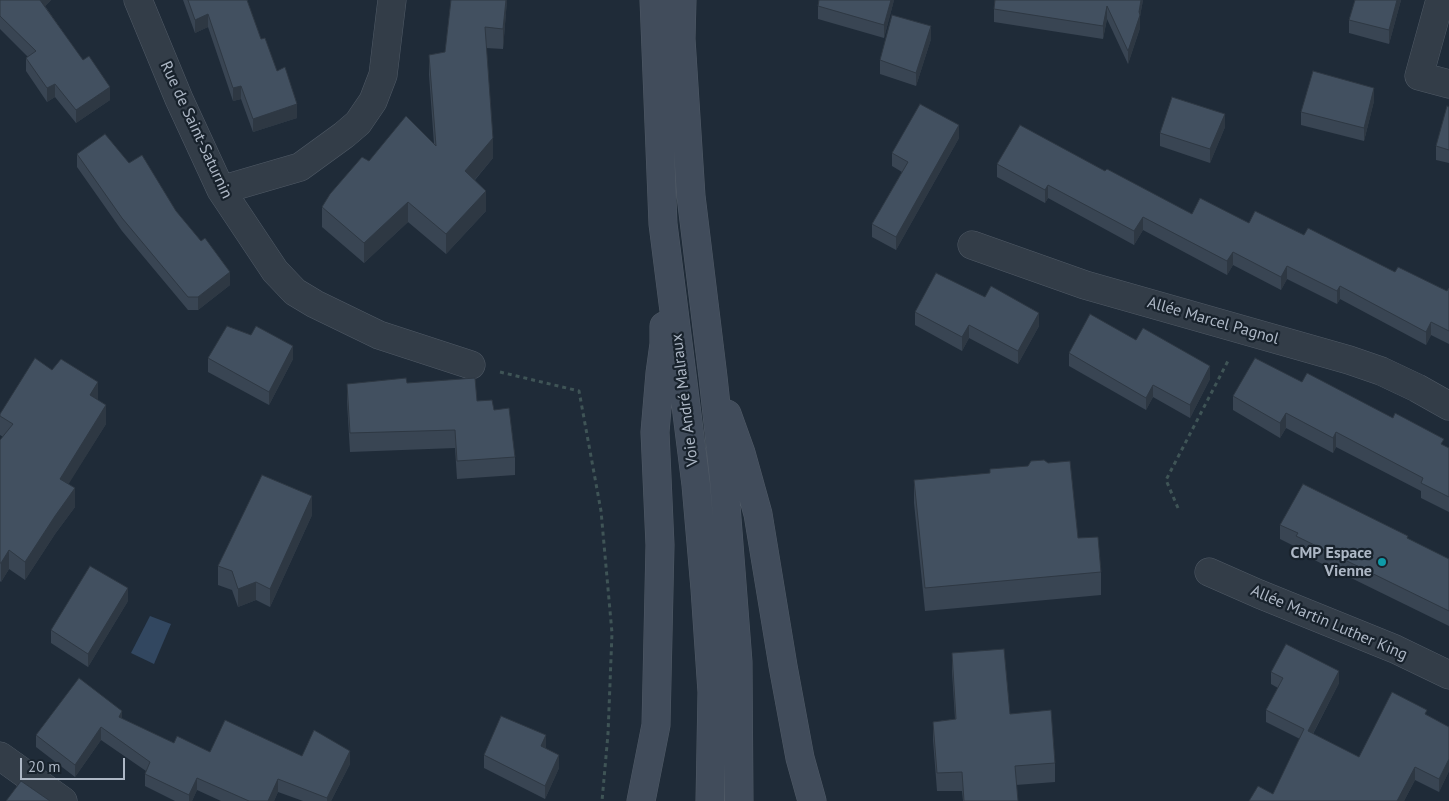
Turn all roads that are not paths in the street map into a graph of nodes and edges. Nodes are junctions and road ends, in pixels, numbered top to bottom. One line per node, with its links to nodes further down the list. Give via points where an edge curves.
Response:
1 (138, 0): 7 (street, Rue de Saint-Saturnin)
2 (392, 0): 7 (street, via 383,75 373,101 358,123 300,167)
3 (654, 0): 8 (main road, Voie André Malraux)
4 (682, 0): 11 (main road, Voie André Malraux, via 681,39 691,196)
5 (1440, 0): 6 (street, via 1419,76)
6 (1449, 84)
7 (221, 190): 10 (street, Rue de Saint-Saturnin, via 275,271 295,292 379,335)
8 (663, 224): 17 (main road, via 664,344 655,432 660,545 656,725); 18 (main road, Voie André Malraux, via 705,589 712,692)
9 (972, 245): 12 (street, Allée Marcel Pagnol, via 1085,285 1349,360 1381,371)
10 (471, 365)
11 (713, 377): 19 (main road, Voie André Malraux, via 738,662); 20 (main road, via 737,441 758,514 800,758)
12 (1449, 406)
13 (1209, 572): 14 (street, Allée Martin Luther King, via 1395,649)
14 (1449, 676)
15 (0, 756): 16 (street)
16 (63, 801)
17 (641, 801)
18 (710, 801)
19 (738, 801)
20 (812, 801)

